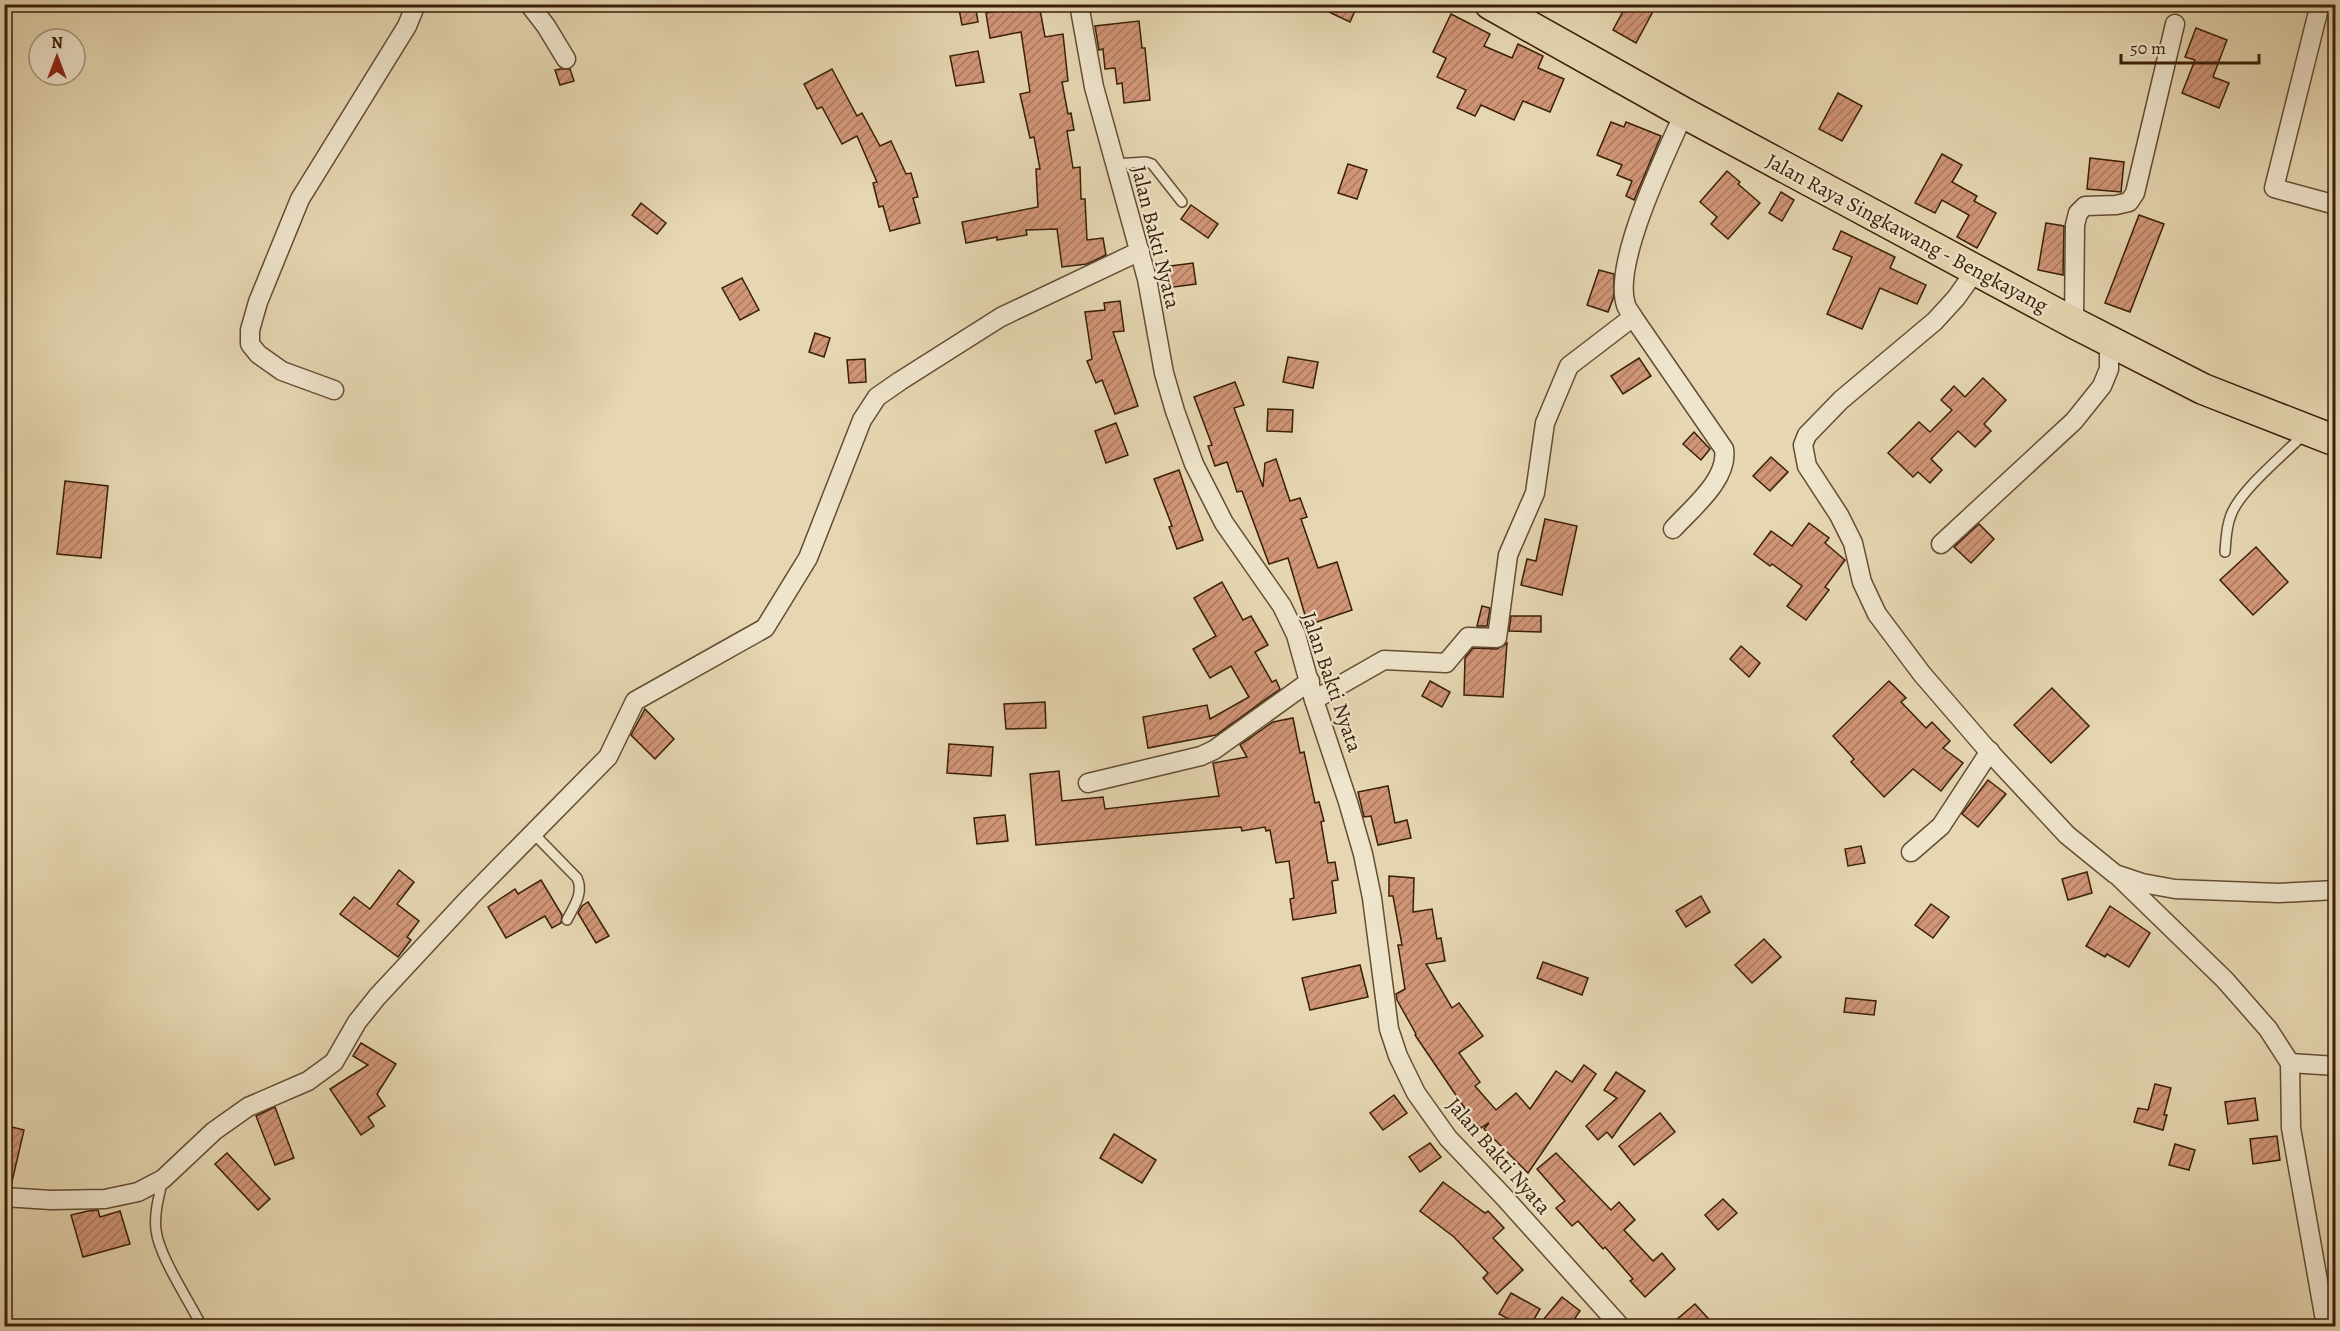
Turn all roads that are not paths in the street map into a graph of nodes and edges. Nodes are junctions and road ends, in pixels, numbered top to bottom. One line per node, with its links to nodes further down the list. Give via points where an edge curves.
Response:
1 (416, 4): 17 (street, via 407,26 300,199 250,330 250,344 258,354 282,371)
2 (529, 4): 7 (street)
3 (1079, 4): 9 (street, Jalan Bakti Nyata, via 1094,87)
4 (1490, 4): 8 (main road, Jalan Raya Singkawang - Bengkayang)
5 (2320, 4): 11 (street, via 2274,188)
6 (2175, 24): 15 (street, via 2135,193 2128,202 2085,206 2078,213)
7 (566, 59)
8 (1684, 113): 13 (main road, Jalan Raya Singkawang - Bengkayang); 14 (street, via 1632,237 1624,284 1625,304)
9 (1115, 164): 10 (lane, via 1152,164); 12 (street, Jalan Bakti Nyata)
10 (1182, 202)
11 (2336, 206)
12 (1140, 251): 22 (street, Jalan Bakti Nyata, via 1164,373 1194,464 1224,524 1282,606); 26 (street, via 1001,317 877,397 862,420 808,558 765,628 635,701 608,757)
13 (1976, 270): 15 (main road, Jalan Raya Singkawang - Bengkayang); 24 (street, via 1935,321 1840,400 1807,435 1803,445 1807,466 1853,543 1862,582 1877,614 1922,674)
14 (1633, 317): 19 (street, via 1724,449 1726,459 1721,475); 23 (street, via 1569,366 1545,423 1535,493 1508,555 1497,638 1468,637 1446,663 1384,660)
15 (2074, 323): 16 (main road, Jalan Raya Singkawang - Bengkayang)
16 (2109, 339): 18 (main road, Jalan Raya Singkawang - Bengkayang, via 2203,389); 20 (street, via 2106,378 2074,421)
17 (334, 390)
18 (2328, 439): 21 (lane, via 2245,494 2231,513)
19 (1673, 529)
20 (1941, 544)
21 (2226, 552)
22 (1310, 681): 23 (street, Jalan Bakti Nyata); 25 (street, via 1201,756)
23 (1314, 700): 36 (street, Jalan Bakti Nyata, via 1363,854 1389,1029 1416,1093 1448,1138)
24 (1990, 751): 27 (street, via 1941,826); 28 (street, via 2067,834)
25 (1088, 783)
26 (533, 833): 30 (lane, via 578,878 580,894); 33 (street, via 378,997 357,1022 334,1062 308,1082 248,1107 214,1131)
27 (1911, 852)
28 (2115, 874): 29 (street, via 2175,889 2279,893); 31 (street, via 2225,980 2268,1029)
29 (2336, 890)
30 (567, 920)
31 (2290, 1063): 32 (street); 37 (street, via 2291,1128)
32 (2336, 1066)
33 (163, 1179): 34 (street, via 138,1192 105,1199); 35 (lane, via 156,1231)
34 (4, 1197)
35 (200, 1323)
36 (1620, 1326)
37 (2326, 1326)

